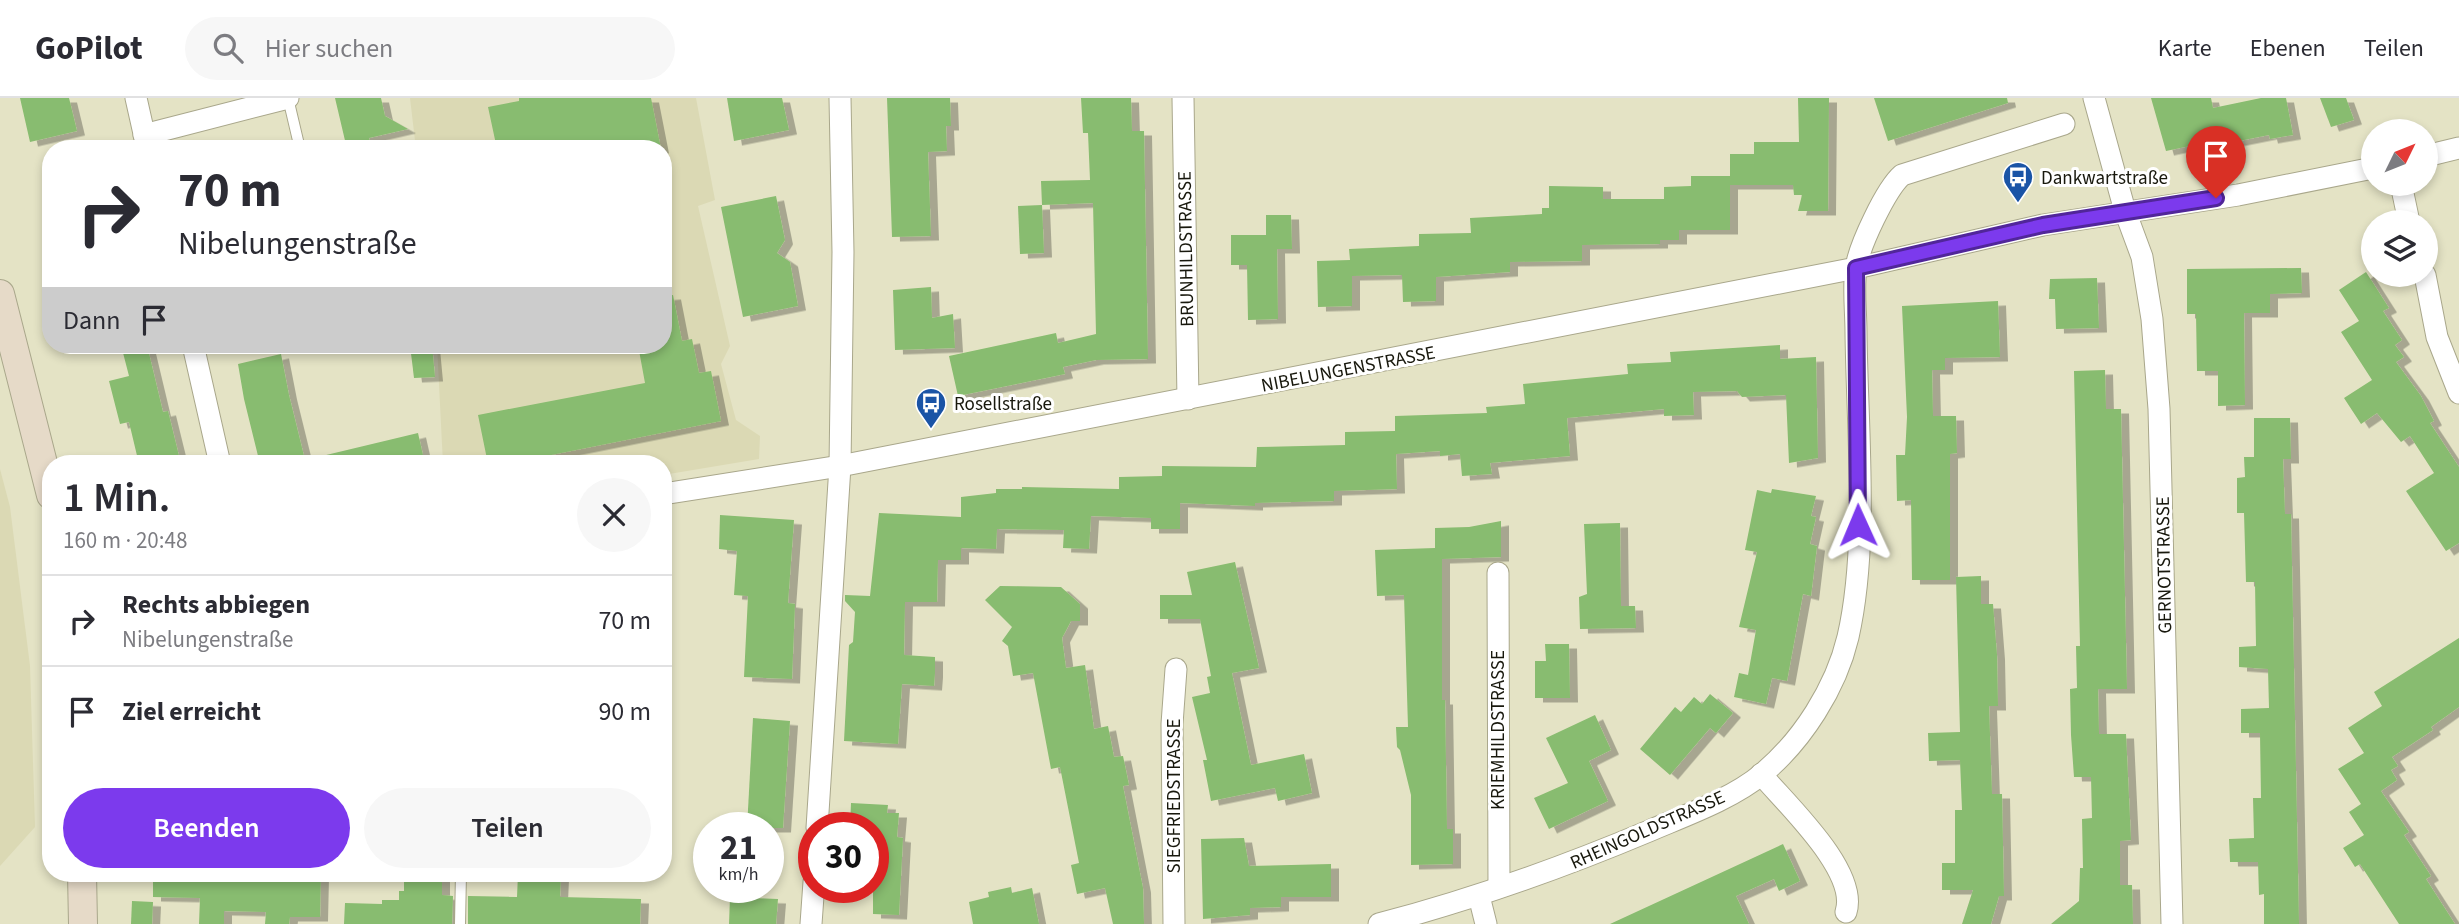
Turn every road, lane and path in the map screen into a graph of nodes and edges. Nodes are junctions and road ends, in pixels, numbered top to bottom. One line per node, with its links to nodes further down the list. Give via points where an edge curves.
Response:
1 (136, 98): 7 (street)
2 (288, 98): 8 (street); 9 (lane)
3 (840, 98): 22 (street)
4 (1183, 98): 19 (street, BRUNHILDSTRASSE)
5 (2094, 98): 13 (street)
6 (2064, 124): 14 (street, via 1902,175 1889,186)
7 (146, 140)
8 (152, 140)
9 (298, 140)
10 (2459, 148): 11 (street)
11 (2438, 153)
12 (2361, 170): 13 (street, NIBELUNGENSTRASSE)
13 (2125, 211): 14 (street, NIBELUNGENSTRASSE); 39 (street, GERNOTSTRASSE, via 2143,257 2160,409)
14 (1856, 268): 19 (street, NIBELUNGENSTRASSE); 26 (street, RHEINGOLDSTRASSE, via 1859,577 1850,627 1829,688 1802,731)
15 (2427, 287): 18 (street, via 2437,337)
16 (0, 293): 21 (street)
17 (195, 354): 20 (street)
18 (2459, 393)
19 (1188, 399): 22 (street, NIBELUNGENSTRASSE)
20 (218, 455)
21 (42, 459)
22 (840, 466): 23 (street, NIBELUNGENSTRASSE); 27 (street)
23 (672, 493)
24 (1499, 573): 30 (street, KRIEMHILDSTRASSE)
25 (1176, 669): 36 (street, SIEGFRIEDSTRASSE, via 1172,724)
26 (1761, 774): 30 (street, RHEINGOLDSTRASSE, via 1697,811); 32 (street, via 1832,859 1848,887)
27 (818, 812)
28 (82, 882): 33 (street)
29 (461, 882): 34 (lane)
30 (1489, 891): 37 (street, RHEINGOLDSTRASSE); 38 (street, KRIEMHILDSTRASSE)
31 (812, 903): 35 (street)
32 (1846, 912)
33 (83, 924)
34 (460, 924)
35 (811, 924)
36 (1174, 924)
37 (1379, 924)
38 (1486, 924)
39 (2172, 924)

